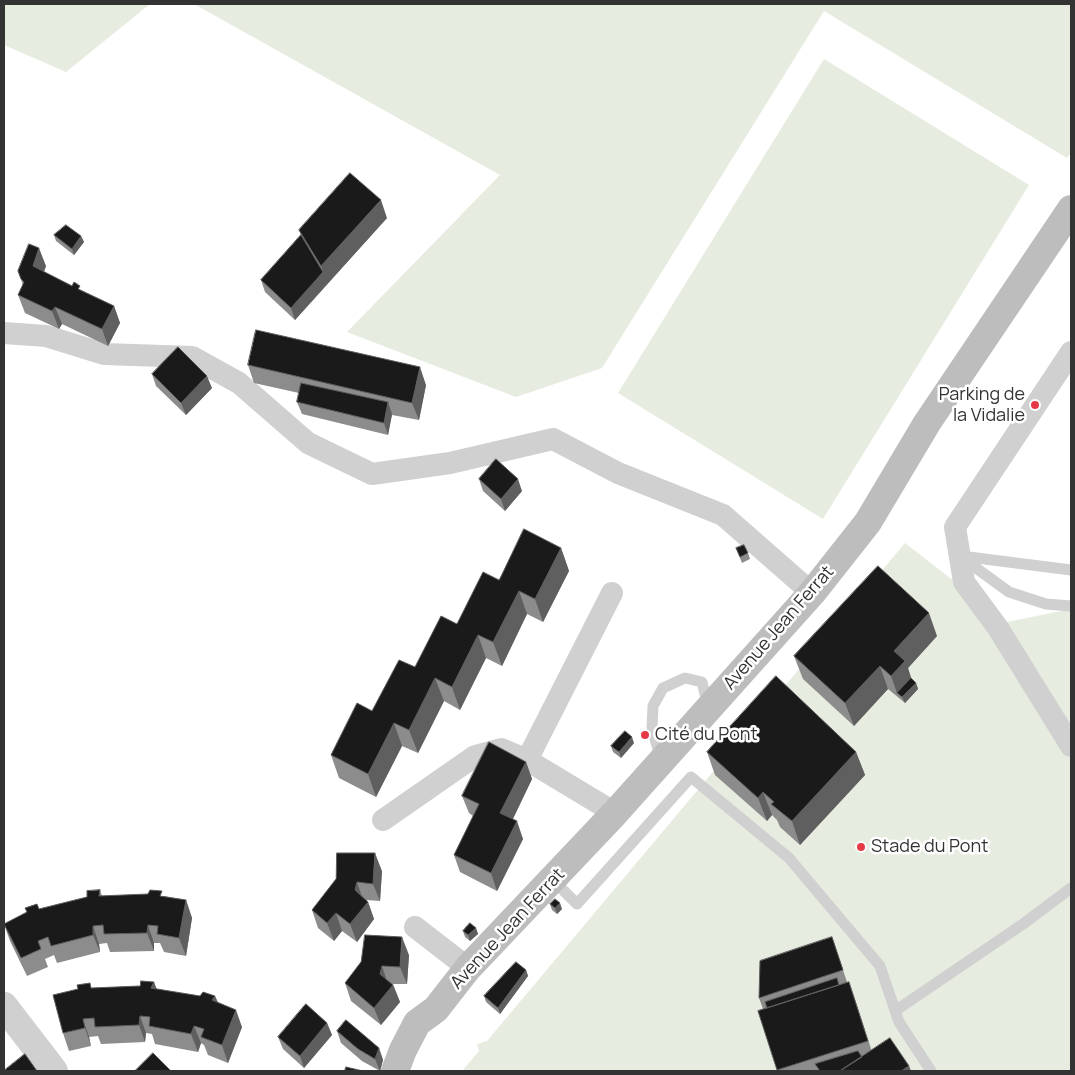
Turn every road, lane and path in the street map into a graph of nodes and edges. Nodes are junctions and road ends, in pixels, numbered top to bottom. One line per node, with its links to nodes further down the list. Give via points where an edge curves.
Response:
1 (1071, 209): 7 (main road, Avenue Jean Ferrat, via 927,423 868,522)
2 (4, 333): 7 (street, via 46,336 104,354 192,357 239,383 308,443 372,474 450,463 553,439 618,473 723,515)
3 (1071, 352): 4 (street, via 955,527)
4 (960, 556): 5 (lane); 8 (lane, via 1009,592 1046,604); 10 (street, via 964,582 998,628)
5 (1071, 570)
6 (612, 593): 11 (street)
7 (812, 593): 9 (main road, Avenue Jean Ferrat)
8 (1071, 606)
9 (709, 708): 12 (main road, Avenue Jean Ferrat); 12 (lane, via 702,682 685,678 663,688 653,706 652,729)
10 (1071, 746)
11 (527, 760): 13 (street); 14 (street, via 502,749 474,756)
12 (661, 760): 13 (main road, Avenue Jean Ferrat)
13 (615, 813): 15 (main road, Avenue Jean Ferrat)
14 (383, 820)
15 (553, 880): 18 (main road, Avenue Jean Ferrat); 21 (lane, via 577,904 691,777 789,858 880,966)
16 (1071, 888): 21 (lane)
17 (415, 927): 18 (street)
18 (468, 968): 20 (main road, Avenue Jean Ferrat)
19 (4, 1006): 22 (street)
20 (436, 1009): 23 (main road, Avenue Jean Ferrat, via 417,1023); 24 (main road, Avenue Jean Ferrat, via 435,1026)
21 (895, 1011): 25 (lane, via 898,1022)
22 (54, 1071)
23 (395, 1071)
24 (414, 1071)
25 (931, 1071)

